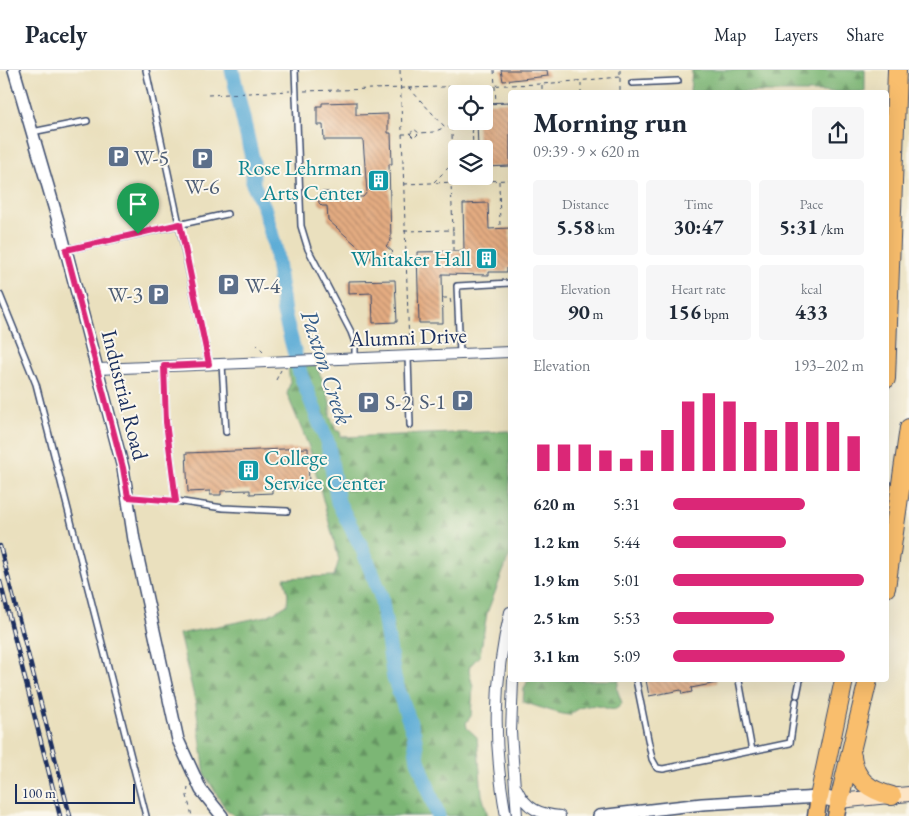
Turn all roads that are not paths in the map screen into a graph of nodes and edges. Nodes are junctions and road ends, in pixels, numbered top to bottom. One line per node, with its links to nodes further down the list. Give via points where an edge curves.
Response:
1 (14, 70): 8 (street, Industrial Road)
2 (146, 70): 10 (lane)
3 (295, 70): 18 (lane, via 301,226 308,249 351,332)
4 (897, 70): 14 (highway)
5 (678, 81): 6 (lane)
6 (632, 83)
7 (87, 120): 8 (lane)
8 (32, 132): 11 (street, Industrial Road)
9 (227, 214): 10 (lane)
10 (180, 224): 11 (lane); 20 (lane)
11 (66, 250): 22 (street, Industrial Road)
12 (508, 284): 17 (lane, via 457,286)
13 (0, 295): 43 (lane, via 36,384)
14 (889, 295)
15 (408, 352): 17 (street, Alumni Drive); 18 (street, Alumni Drive); 23 (lane)
16 (508, 353): 17 (street, Alumni Drive)
17 (460, 354)
18 (356, 358): 19 (street, Alumni Drive, via 284,364)
19 (222, 363): 20 (street, Alumni Drive); 25 (lane)
20 (209, 364): 21 (street, Alumni Drive)
21 (164, 366): 22 (street, Alumni Drive); 27 (lane, via 166,422)
22 (98, 369): 26 (street, Industrial Road)
23 (410, 425)
24 (909, 428): 29 (highway)
25 (226, 432)
26 (128, 497): 27 (lane); 44 (street, Industrial Road, via 134,540 174,723 190,770)
27 (176, 501): 28 (lane, via 223,508)
28 (287, 511)
29 (889, 567)
30 (508, 621): 45 (street, via 499,662 495,713 496,753)
31 (513, 682): 39 (street, via 511,732)
32 (636, 682): 37 (lane, via 652,759 657,768)
33 (739, 682): 37 (lane)
34 (800, 682): 37 (lane, via 790,743)
35 (844, 682): 41 (highway)
36 (868, 682): 38 (highway)
37 (752, 751)
38 (852, 756): 40 (highway, via 862,781 874,790); 42 (highway)
39 (516, 787): 46 (street); 47 (street, via 533,810)
40 (901, 795): 42 (main road)
41 (819, 797): 42 (main road); 48 (street, via 702,804); 49 (highway)
42 (838, 809)
43 (146, 816)
44 (222, 816)
45 (506, 816)
46 (517, 816)
47 (560, 816)
48 (599, 816)
49 (816, 816)

